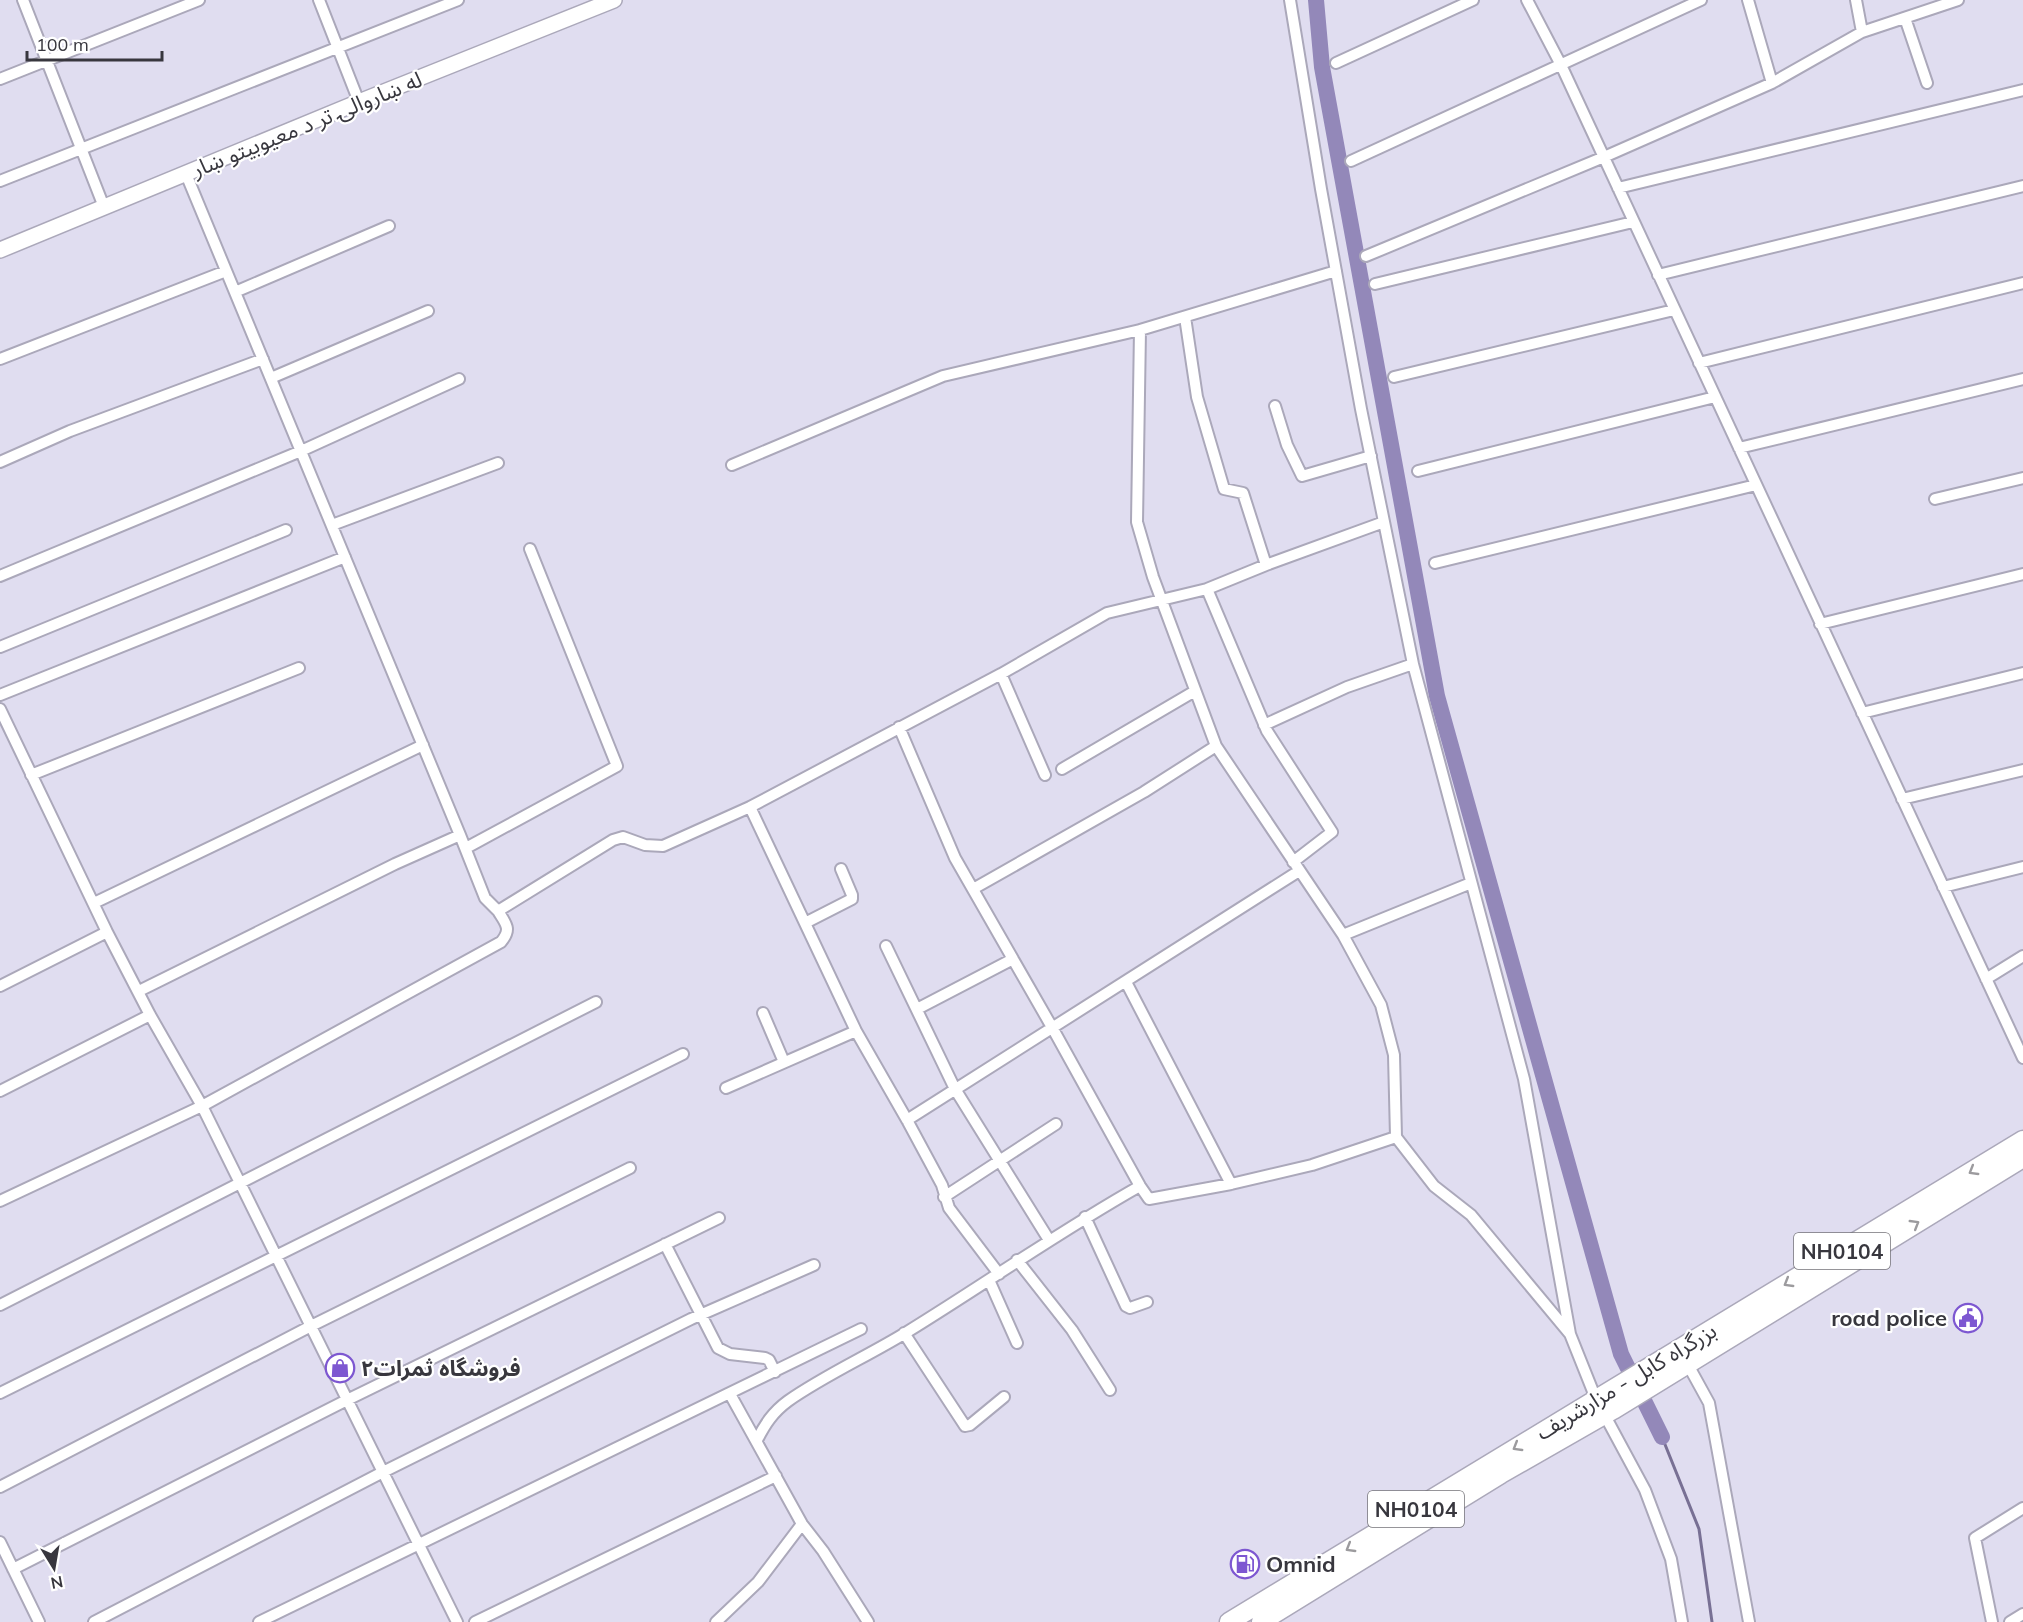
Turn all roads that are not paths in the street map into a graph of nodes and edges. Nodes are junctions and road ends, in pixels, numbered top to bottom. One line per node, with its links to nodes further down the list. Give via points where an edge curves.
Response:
1 (23, 0): 16 (street)
2 (199, 0): 16 (street)
3 (319, 0): 15 (street)
4 (458, 0): 15 (street)
5 (614, 0): 23 (street, له ښاروالۍ تر د معیوبیتو ښار)
6 (1290, 0): 37 (street)
7 (1473, 0): 17 (street)
8 (1527, 0): 18 (street)
9 (1701, 0): 18 (street)
10 (1748, 0): 20 (street)
11 (1856, 0): 14 (street)
12 (1957, 0): 13 (street)
13 (1905, 18): 14 (street); 21 (street)
14 (1862, 32): 20 (street)
15 (338, 47): 23 (street); 24 (street)
16 (46, 60): 19 (street); 24 (street)
17 (1336, 63)
18 (1561, 65): 25 (street); 26 (street)
19 (0, 78)
20 (1772, 83): 25 (street)
21 (1927, 83)
22 (2023, 90): 30 (street)
23 (360, 102): 27 (street, له ښاروالۍ تر د معیوبیتو ښار)
24 (81, 149): 28 (street); 31 (street)
25 (1604, 158): 30 (street); 35 (street)
26 (1351, 161)
27 (186, 174): 31 (street, له ښاروالۍ تر د معیوبیتو ښار); 36 (street)
28 (0, 181)
29 (2023, 186): 38 (street)
30 (1618, 188): 32 (street)
31 (104, 207): 34 (street, له ښاروالۍ تر د معیوبیتو ښار)
32 (1633, 222): 38 (street); 39 (street)
33 (389, 226): 41 (street)
34 (0, 250)
35 (1366, 256)
36 (226, 270): 41 (street); 46 (street)
37 (1336, 271): 44 (street); 57 (street)
38 (1658, 275): 42 (street)
39 (1375, 284)
40 (2023, 284): 48 (street)
41 (235, 292): 47 (street)
42 (1674, 309): 48 (street); 49 (street)
43 (428, 311): 50 (street)
44 (1185, 316): 45 (street); 71 (street, via 1197,398 1224,489 1243,493)
45 (1140, 330): 60 (street, via 943,376); 75 (street, via 1137,522)
46 (0, 359)
47 (263, 359): 50 (street); 58 (street, via 70,431)
48 (1699, 363): 53 (street)
49 (1394, 377)
50 (271, 378): 56 (street)
51 (459, 379): 56 (street)
52 (2023, 379): 55 (street)
53 (1715, 397): 55 (street); 61 (street)
54 (1275, 406): 57 (street, via 1302,476)
55 (1739, 448): 63 (street)
56 (301, 451): 66 (street); 73 (street)
57 (1371, 456): 65 (street)
58 (0, 462)
59 (498, 463): 66 (street)
60 (732, 465)
61 (1418, 471)
62 (2023, 478): 64 (street)
63 (1756, 485): 70 (street); 76 (street)
64 (1935, 499)
65 (1384, 522): 71 (street); 78 (street)
66 (332, 525): 69 (street)
67 (286, 530): 77 (street)
68 (530, 549): 97 (street, via 617,766)
69 (345, 557): 83 (street); 88 (street)
70 (1435, 563)
71 (1266, 565): 74 (street)
72 (2023, 574): 76 (street)
73 (0, 576)
74 (1207, 589): 75 (street); 86 (street)
75 (1162, 600): 80 (street, via 1107,613); 82 (street)
76 (1820, 624): 85 (street)
77 (0, 647)
78 (1413, 664): 86 (street, via 1347,687); 101 (street)
79 (299, 668): 92 (street)
80 (1001, 674): 87 (street); 93 (street)
81 (2023, 674): 85 (street)
82 (1195, 691): 89 (street); 90 (street)
83 (0, 695)
84 (0, 709): 92 (street)
85 (1862, 713): 94 (street)
86 (1264, 724): 98 (street, via 1332,832)
87 (898, 727): 95 (street); 103 (street, via 955,858)
88 (423, 745): 96 (street); 104 (street)
89 (1216, 746): 98 (street); 103 (street, via 1144,792)
90 (1062, 769)
91 (2023, 770): 94 (street)
92 (31, 775): 104 (street)
93 (1045, 775)
94 (1902, 799): 102 (street)
95 (750, 807): 105 (street, via 663,846 623,837 613,840); 106 (street)
96 (460, 835): 97 (street); 115 (street)
97 (466, 848): 105 (street, via 484,898)
98 (1296, 867): 108 (street); 113 (street)
99 (2023, 867): 102 (street)
100 (841, 869): 106 (street, via 852,899)
101 (1471, 883): 108 (street); 155 (street, via 1524,1079)
102 (1943, 887): 112 (street)
103 (973, 889): 111 (street)
104 (94, 903): 107 (street)
105 (498, 910): 128 (street, via 507,925 501,942)
106 (805, 923): 121 (street)
107 (107, 932): 114 (street); 115 (street)
108 (1343, 935): 131 (street, via 1381,1005 1394,1055)
109 (886, 946): 117 (street)
110 (2023, 956): 112 (street)
111 (1013, 959): 117 (street); 120 (street)
112 (1986, 979): 123 (street)
113 (1126, 982): 120 (street); 137 (street)
114 (0, 986)
115 (139, 991): 119 (street)
116 (596, 1002): 136 (street)
117 (917, 1009): 126 (street)
118 (763, 1013): 124 (street)
119 (150, 1015): 127 (street); 128 (street)
120 (1053, 1029): 126 (street); 138 (street)
121 (856, 1031): 124 (street); 129 (street)
122 (683, 1054): 145 (street)
123 (2023, 1058)
124 (784, 1062): 125 (street)
125 (726, 1088)
126 (955, 1089): 129 (street); 134 (street)
127 (0, 1091)
128 (202, 1106): 136 (street); 140 (street)
129 (907, 1120): 139 (street, via 942,1185)
130 (1056, 1124): 134 (street)
131 (1396, 1137): 137 (street, via 1312,1165); 155 (street, via 1434,1185 1471,1215)
132 (2023, 1140): 158 (highway, بزرگراه کابل - مزارشریف / NH0104, one-way to 158)
133 (2023, 1158): 157 (highway, بزرگراه کابل - مزارشریف / NH0104, one-way to 133)
134 (998, 1161): 139 (street); 143 (street)
135 (630, 1168): 152 (street)
136 (239, 1182): 145 (street); 150 (street)
137 (1231, 1184): 138 (street, via 1151,1199)
138 (1140, 1186): 141 (street)
139 (944, 1197): 148 (street)
140 (0, 1201)
141 (1085, 1217): 143 (street); 149 (street, via 1126,1306)
142 (719, 1218): 144 (street)
143 (1049, 1240): 146 (street)
144 (665, 1244): 151 (street); 164 (street)
145 (275, 1255): 152 (street); 161 (street)
146 (1017, 1260): 148 (street); 160 (street, via 1072,1330)
147 (814, 1265): 151 (street)
148 (994, 1277): 154 (street); 156 (street)
149 (1147, 1302)
150 (0, 1305)
151 (700, 1315): 159 (street, via 723,1352 765,1358); 167 (street)
152 (311, 1326): 164 (street); 169 (street)
153 (861, 1329): 159 (street)
154 (904, 1333): 163 (street, via 965,1426); 166 (street, via 786,1402 767,1419)
155 (1570, 1334): 165 (street)
156 (1017, 1343)
157 (1687, 1363): 158 (highway, بزرگراه کابل - مزارشریف / NH0104); 186 (street, via 1709,1403)
158 (1664, 1368): 165 (highway, بزرگراه کابل - مزارشریف / NH0104)
159 (775, 1372): 162 (street)
160 (1110, 1390)
161 (0, 1393)
162 (730, 1394): 166 (street); 173 (street)
163 (1004, 1397)
164 (347, 1400): 167 (street); 174 (street)
165 (1604, 1405): 176 (highway, بزرگراه کابل - مزارشریف / NH0104); 184 (highway, بزرگراه کابل - مزارشریف / NH0104, one-way to 184); 185 (street, via 1649,1500 1671,1559)
166 (757, 1440): 168 (street)
167 (383, 1472): 173 (street); 178 (street)
168 (776, 1476): 171 (street); 181 (street)
169 (0, 1487)
170 (2023, 1508): 187 (street, via 1975,1538)
171 (802, 1524): 182 (street, via 758,1582); 183 (street)
172 (0, 1542): 174 (street)
173 (419, 1545): 179 (street); 180 (street)
174 (7, 1565): 177 (street)
175 (2023, 1614): 188 (street)
176 (1267, 1620)
177 (39, 1622)
178 (94, 1622)
179 (259, 1622)
180 (457, 1622)
181 (475, 1622)
182 (716, 1622)
183 (867, 1622)
184 (1229, 1622)
185 (1682, 1622)
186 (1749, 1622)
187 (1992, 1622)
188 (2010, 1622)

